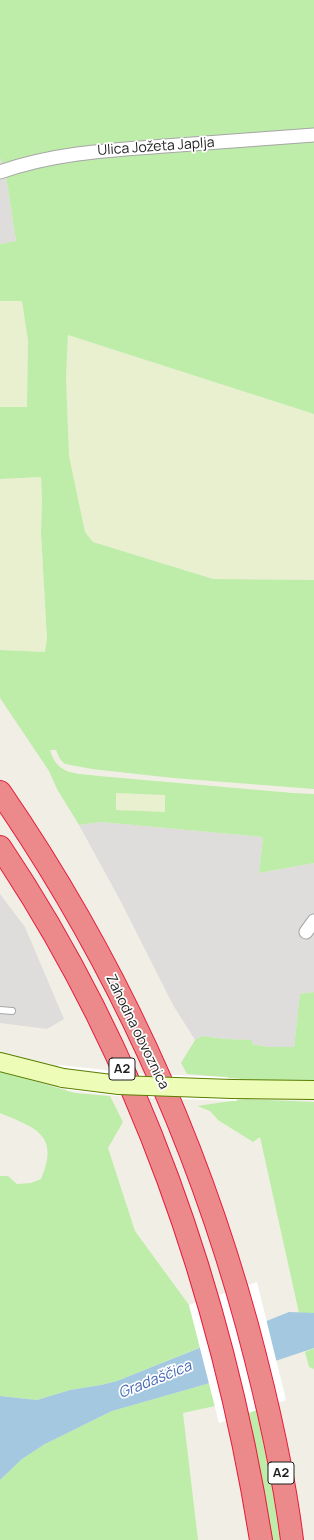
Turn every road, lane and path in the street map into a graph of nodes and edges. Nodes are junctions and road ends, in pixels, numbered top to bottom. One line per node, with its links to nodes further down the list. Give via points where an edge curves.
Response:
1 (314, 135): 2 (street, Ulica Jožeta Japlja, via 96,151 25,163)
2 (0, 172)
3 (0, 792): 12 (highway, Zahodna obvoznica / A2, via 42,855 108,970 147,1048 192,1156 237,1289 268,1406)
4 (0, 847): 11 (highway, Zahodna obvoznica / A2, via 50,929 92,1006 125,1075 164,1169 208,1298 238,1416)
5 (314, 921): 6 (street)
6 (306, 932)
7 (0, 1010): 8 (lane)
8 (12, 1011)
9 (0, 1062): 10 (street, bridge, via 63,1078 119,1085)
10 (314, 1090)
11 (261, 1540)
12 (292, 1540)

